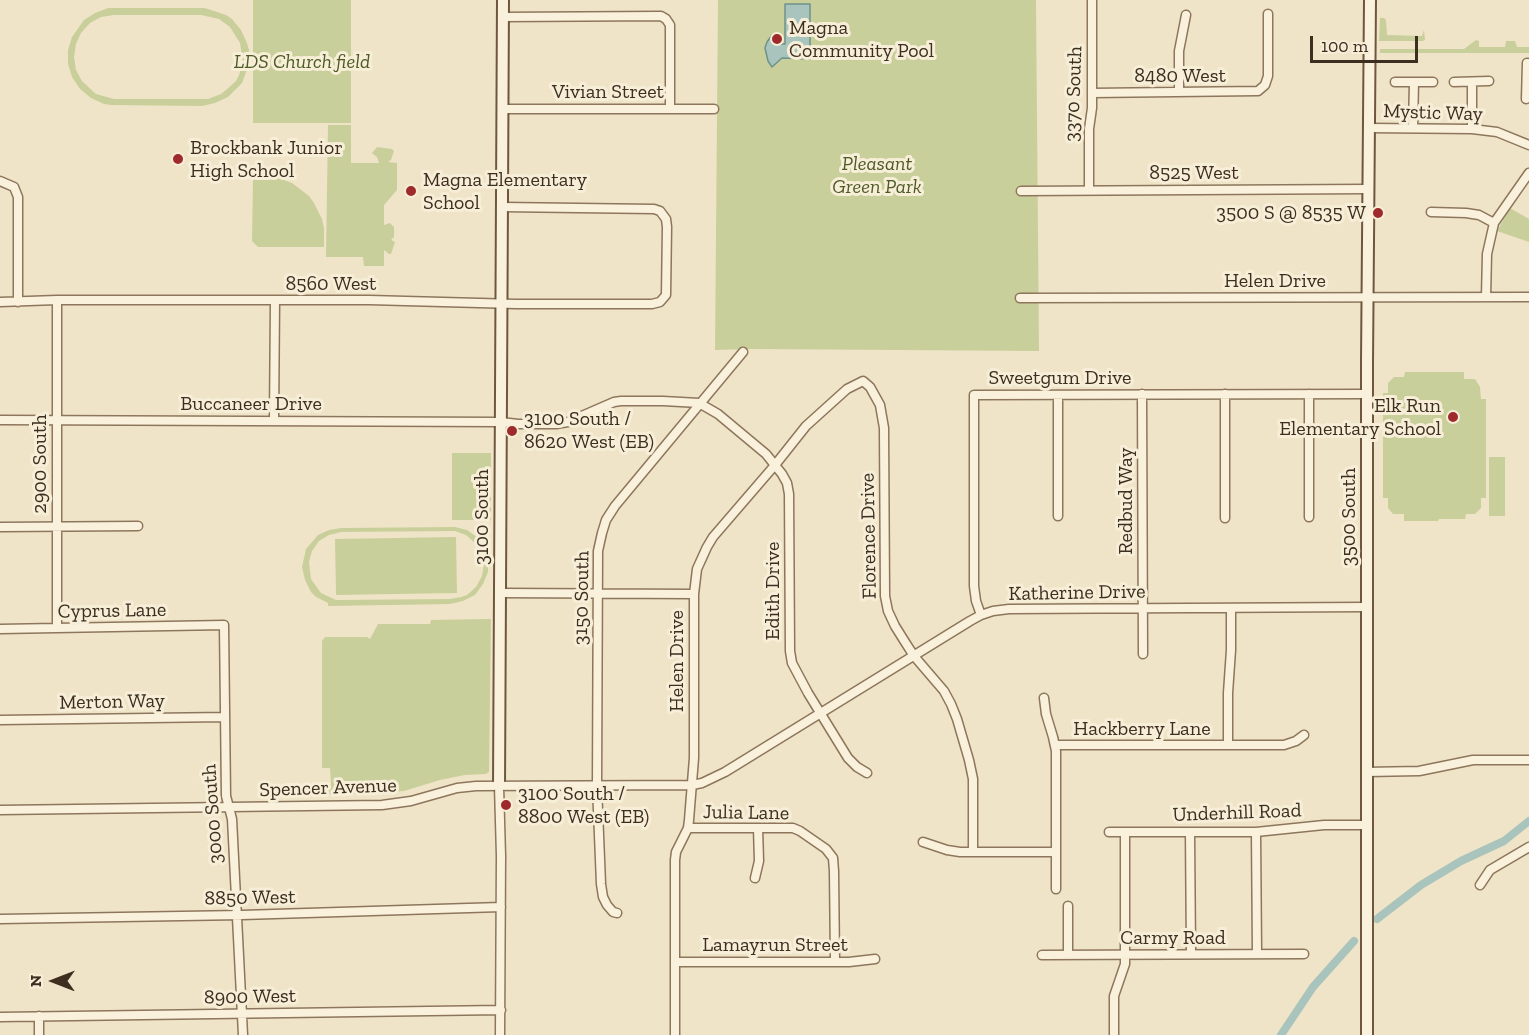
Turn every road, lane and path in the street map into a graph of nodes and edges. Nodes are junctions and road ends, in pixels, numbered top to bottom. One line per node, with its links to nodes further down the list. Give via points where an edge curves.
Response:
1 (503, 0): 6 (street, 3100 South)
2 (1092, 0): 16 (street, 3370 South)
3 (1370, 0): 21 (street, 3500 South)
4 (1268, 14): 15 (street, 8480 West, via 1268,76 1262,89)
5 (1186, 15): 15 (street, via 1180,41)
6 (503, 17): 18 (street, 3100 South); 19 (street, via 666,19)
7 (1527, 63): 14 (street)
8 (1490, 81): 13 (street)
9 (1395, 82): 10 (street)
10 (1414, 82): 11 (street); 22 (street)
11 (1433, 82)
12 (1454, 82): 13 (street)
13 (1472, 82): 23 (street)
14 (1528, 82): 17 (street)
15 (1179, 92): 16 (street, 8480 West)
16 (1092, 93): 28 (street, 3370 South)
17 (1526, 99)
18 (502, 109): 19 (street, Vivian Street); 30 (street, 3100 South)
19 (670, 109): 20 (street, Vivian Street)
20 (714, 109)
21 (1369, 128): 22 (street, Mystic Way); 27 (street, 3500 South)
22 (1413, 128): 23 (street, Mystic Way)
23 (1472, 129): 24 (street, Mystic Way, via 1497,132)
24 (1529, 145)
25 (1529, 173): 32 (street)
26 (0, 181): 40 (street, via 14,187 18,197)
27 (1368, 189): 28 (street, 8525 West); 33 (street, 3500 South)
28 (1089, 190): 29 (street, 8525 West)
29 (1021, 191)
30 (502, 207): 41 (street, 3100 South); 41 (street, 8560 West, via 654,209 666,219 667,286 662,301 652,304)
31 (1431, 213): 32 (street, via 1466,213)
32 (1494, 223): 34 (street, via 1487,254)
33 (1367, 297): 34 (street, Helen Drive); 36 (street, Helen Drive); 47 (street, 3500 South)
34 (1486, 297): 35 (street, Helen Drive)
35 (1529, 297)
36 (1020, 298)
37 (57, 300): 38 (street, 8560 West); 40 (street, 8560 West); 51 (street, 2900 South)
38 (275, 300): 41 (street, 8560 West); 52 (street)
39 (0, 302): 40 (street, 8560 West)
40 (18, 302)
41 (501, 303): 53 (street, 3100 South)
42 (743, 352): 49 (street, 3150 South)
43 (864, 381): 54 (street, Helen Drive, via 847,389 820,412); 72 (street, Florence Drive, via 880,405 884,428 885,596 895,626)
44 (1142, 394): 45 (street, Sweetgum Drive); 48 (street, Sweetgum Drive); 64 (street, Redbud Way)
45 (1225, 394): 46 (street, Sweetgum Drive); 57 (street)
46 (1309, 394): 47 (street, Sweetgum Drive); 56 (street)
47 (1367, 394): 66 (street, 3500 South)
48 (1058, 395): 55 (street); 67 (street, Sweetgum Drive, via 974,395 974,586)
49 (699, 403): 53 (street, Buccaneer Drive, via 621,401 568,422); 54 (street, Edith Drive, via 718,414); 62 (street, 3150 South, via 606,520 598,551)
50 (0, 420): 51 (street, Buccaneer Drive)
51 (57, 420): 52 (street, Buccaneer Drive); 60 (street, 2900 South)
52 (274, 421): 53 (street, Buccaneer Drive)
53 (501, 422): 61 (street, 3100 South)
54 (775, 465): 63 (street, Helen Drive, via 713,537 697,569); 74 (street, Edith Drive, via 789,494 790,651 797,674)
55 (1058, 516)
56 (1309, 517)
57 (1225, 518)
58 (138, 526): 60 (street)
59 (0, 527): 60 (street)
60 (57, 527): 69 (street, 2900 South)
61 (500, 593): 62 (street); 84 (street, 3100 South)
62 (598, 593): 63 (street); 85 (street, 3150 South)
63 (694, 594): 83 (street, Helen Drive)
64 (1143, 608): 65 (street, Katherine Drive); 67 (street, Katherine Drive, via 1009,609); 71 (street, Redbud Way)
65 (1231, 608): 66 (street, Katherine Drive); 79 (street)
66 (1366, 608): 81 (street, 3500 South)
67 (981, 615): 72 (street, Katherine Drive)
68 (224, 625): 69 (street, Cyprus Lane); 75 (street, 3000 South)
69 (57, 628): 70 (street, Cyprus Lane)
70 (0, 629)
71 (1143, 654)
72 (914, 656): 74 (street, Katherine Drive); 97 (street, Florence Drive, via 951,704 969,760)
73 (1044, 698): 78 (street)
74 (820, 713): 82 (street, Edith Drive, via 848,758); 83 (street, Katherine Drive, via 725,772)
75 (225, 717): 76 (street, Merton Way); 86 (street, 3000 South)
76 (0, 720)
77 (1304, 735): 79 (street, Hackberry Lane, via 1284,745)
78 (1055, 745): 79 (street, Hackberry Lane); 98 (street)
79 (1228, 745)
80 (1529, 760): 81 (street, via 1473,760 1419,771)
81 (1366, 772): 88 (street, 3500 South)
82 (867, 773)
83 (692, 785): 85 (street, Spencer Avenue); 89 (street, Helen Drive)
84 (499, 786): 85 (street, Spencer Avenue); 86 (street, Spencer Avenue, via 457,788 382,806); 103 (street, 3100 South)
85 (597, 786): 104 (street, 3150 South, via 603,897)
86 (228, 807): 87 (street, Spencer Avenue); 105 (street, 3000 South)
87 (0, 810)
88 (1366, 825): 94 (street, Underhill Road); 125 (street, 3500 South)
89 (688, 828): 90 (street, Julia Lane); 114 (street, Helen Drive, via 675,860)
90 (758, 828): 99 (street); 115 (street, Julia Lane, via 796,829 830,853 834,871)
91 (1109, 832): 92 (street, Underhill Road)
92 (1125, 832): 93 (street, Underhill Road); 108 (street)
93 (1190, 832): 94 (street, Underhill Road); 107 (street)
94 (1256, 832): 109 (street)
95 (923, 842): 97 (street, via 947,850)
96 (1529, 847): 100 (street, via 1490,870)
97 (974, 852): 98 (street)
98 (1056, 852): 101 (street)
99 (755, 878)
100 (1480, 885)
101 (1056, 889)
102 (1068, 906): 112 (street)
103 (501, 907): 105 (street, 8850 West); 116 (street, 3100 South)
104 (617, 913)
105 (237, 915): 106 (street, 8850 West); 117 (street, 3000 South)
106 (0, 919)
107 (1191, 953): 108 (street, Carmy Road); 109 (street, Carmy Road)
108 (1124, 954): 112 (street, Carmy Road); 124 (street, via 1125,964 1114,999)
109 (1257, 954): 110 (street, Carmy Road)
110 (1304, 954)
111 (1042, 955): 112 (street, Carmy Road)
112 (1068, 955)
113 (875, 958): 115 (street, Lamayrun Street)
114 (675, 962): 115 (street, Lamayrun Street); 123 (street, Helen Drive)
115 (835, 962)
116 (501, 1010): 117 (street, 8900 West); 122 (street, 3100 South)
117 (243, 1013): 118 (street, 8900 West); 121 (street, 3000 South)
118 (39, 1016): 119 (street, 8900 West); 120 (street)
119 (0, 1017)
120 (39, 1035)
121 (243, 1035)
122 (500, 1035)
123 (675, 1035)
124 (1114, 1035)
125 (1366, 1035)

